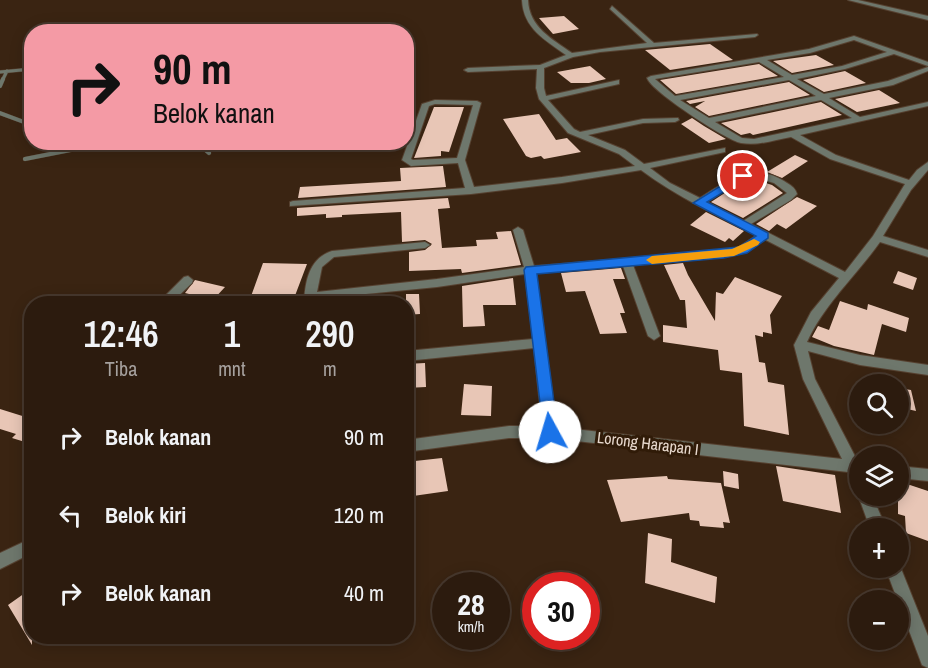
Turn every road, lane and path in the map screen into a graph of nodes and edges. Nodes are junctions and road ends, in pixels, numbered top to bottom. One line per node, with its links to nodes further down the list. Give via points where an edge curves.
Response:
1 (525, 0): 8 (street, via 526,14 535,28)
2 (851, 0): 4 (street)
3 (612, 8): 6 (street)
4 (928, 18)
5 (755, 35): 6 (street)
6 (652, 45): 8 (street)
7 (894, 52): 9 (street, via 851,38 810,51); 10 (street); 17 (street, via 843,68)
8 (571, 55): 11 (street)
9 (760, 59): 17 (street); 22 (street, via 651,78)
10 (928, 64)
11 (542, 67): 14 (street); 21 (street)
12 (928, 69): 20 (street, via 890,83)
13 (24, 70): 15 (lane)
14 (468, 70)
15 (7, 71): 16 (lane); 19 (lane)
16 (0, 72)
17 (788, 76): 20 (street); 22 (street)
18 (616, 82): 21 (street)
19 (0, 86)
20 (821, 96): 25 (street); 27 (street)
21 (543, 99): 30 (street)
22 (673, 99): 27 (street)
23 (928, 104): 25 (street)
24 (0, 112): 28 (lane)
25 (856, 118): 29 (street)
26 (675, 120): 30 (street, via 643,121)
27 (707, 121): 29 (street, via 746,142)
28 (24, 123)
29 (792, 134): 41 (street, via 833,157)
30 (577, 135): 40 (street, via 622,152)
31 (414, 138): 38 (street, via 426,104 477,103)
32 (71, 150): 37 (lane)
33 (205, 150): 36 (lane)
34 (410, 150): 38 (street, via 406,160 411,163)
35 (722, 150): 40 (street)
36 (209, 153)
37 (25, 159)
38 (460, 160): 42 (street)
39 (928, 165): 41 (street)
40 (643, 167): 42 (street); 43 (street)
41 (910, 183): 48 (street)
42 (471, 191): 44 (street)
43 (699, 203): 45 (street); 45 (street, via 749,174 763,176 791,190 788,198)
44 (292, 204)
45 (744, 225): 47 (street)
46 (518, 230): 52 (street)
47 (764, 235): 51 (street, via 734,252); 53 (street)
48 (878, 238): 50 (street); 53 (street)
49 (425, 244): 56 (street, via 324,257 316,266)
50 (928, 254)
51 (627, 263): 52 (street); 58 (street)
52 (531, 270): 57 (street); 59 (street)
53 (847, 279): 60 (street, via 816,311)
54 (188, 280): 55 (street)
55 (171, 296)
56 (311, 296)
57 (334, 296)
58 (654, 336)
59 (540, 343): 61 (street); 63 (street)
60 (800, 345): 62 (street, via 860,360); 65 (street, via 809,379)
61 (414, 355)
62 (928, 370)
63 (550, 432): 64 (street, Lorong Harapan I, via 509,432); 66 (street, Lorong Harapan I)
64 (414, 445)
65 (849, 455)
66 (849, 471)
67 (909, 473): 68 (street)
68 (928, 475)
69 (24, 549): 70 (street)
70 (0, 561)
71 (896, 578): 72 (street)
72 (928, 660)

